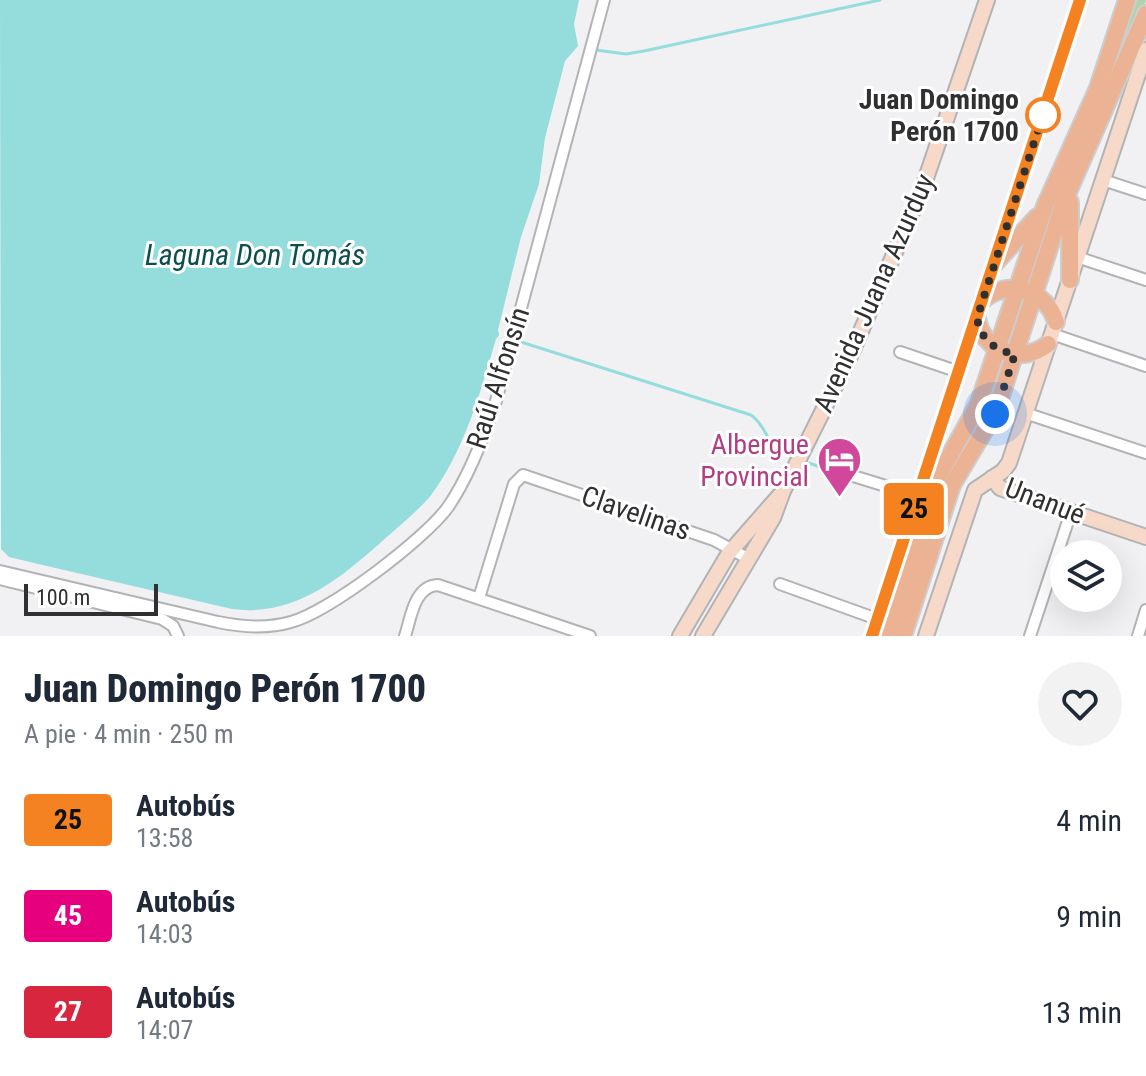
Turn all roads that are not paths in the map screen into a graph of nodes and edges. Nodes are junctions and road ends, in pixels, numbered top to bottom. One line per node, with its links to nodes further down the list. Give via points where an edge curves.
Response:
1 (604, 0): 37 (street, Raúl Alfonsín, via 496,401 452,499 433,524 331,604 281,625 225,623)
2 (987, 0): 31 (street, Avenida Juana Azurduy, via 923,187 852,352)
3 (1080, 0): 14 (street)
4 (1120, 0): 7 (main road)
5 (1127, 0): 7 (main road)
6 (1146, 14): 10 (main road)
7 (1118, 29): 12 (main road, via 1098,88)
8 (1146, 50): 9 (street)
9 (1103, 180): 11 (street); 13 (street)
10 (1070, 189): 15 (main road); 18 (main road)
11 (1146, 194)
12 (1045, 206): 14 (main road); 17 (main road)
13 (1077, 257): 15 (street); 16 (street)
14 (995, 263): 19 (street)
15 (1070, 280): 21 (street)
16 (1146, 280)
17 (1017, 288): 18 (main road); 19 (main road, via 998,290); 22 (main road)
18 (1034, 295): 21 (main road, via 1048,306); 24 (main road)
19 (983, 300): 20 (street)
20 (977, 318): 22 (main road, via 985,338); 26 (street)
21 (1052, 333): 24 (main road, via 1035,352); 25 (street); 27 (street)
22 (997, 349): 24 (main road); 49 (main road, via 979,403 937,479)
23 (900, 352): 26 (street)
24 (1015, 354): 50 (main road, via 996,411 952,485)
25 (1146, 366)
26 (959, 372): 32 (street)
27 (1025, 413): 28 (street); 30 (street, via 1007,466)
28 (1146, 453)
29 (850, 475): 32 (street)
30 (992, 478): 33 (street, Unanué, via 1000,488); 51 (street, via 975,490)
31 (783, 491): 35 (street, Avenida Juana Azurduy); 36 (street, Avenida Juana Azurduy)
32 (918, 496): 42 (street)
33 (1071, 512): 34 (street, Unanué); 52 (street)
34 (1146, 537)
35 (732, 549): 36 (street, Clavelinas); 40 (street, Clavelinas, via 521,476 514,484); 46 (street, Avenida Juana Azurduy)
36 (749, 559): 47 (street, Avenida Juana Azurduy)
37 (0, 571)
38 (0, 579): 43 (street, via 162,619)
39 (780, 584): 42 (street)
40 (479, 598): 44 (street, via 428,586 419,595); 45 (street)
41 (1146, 610): 53 (street)
42 (877, 619): 48 (street)
43 (177, 633)
44 (405, 636)
45 (590, 636)
46 (680, 636)
47 (703, 636)
48 (872, 636)
49 (888, 636)
50 (903, 636)
51 (926, 636)
52 (1030, 636)
53 (1138, 636)

